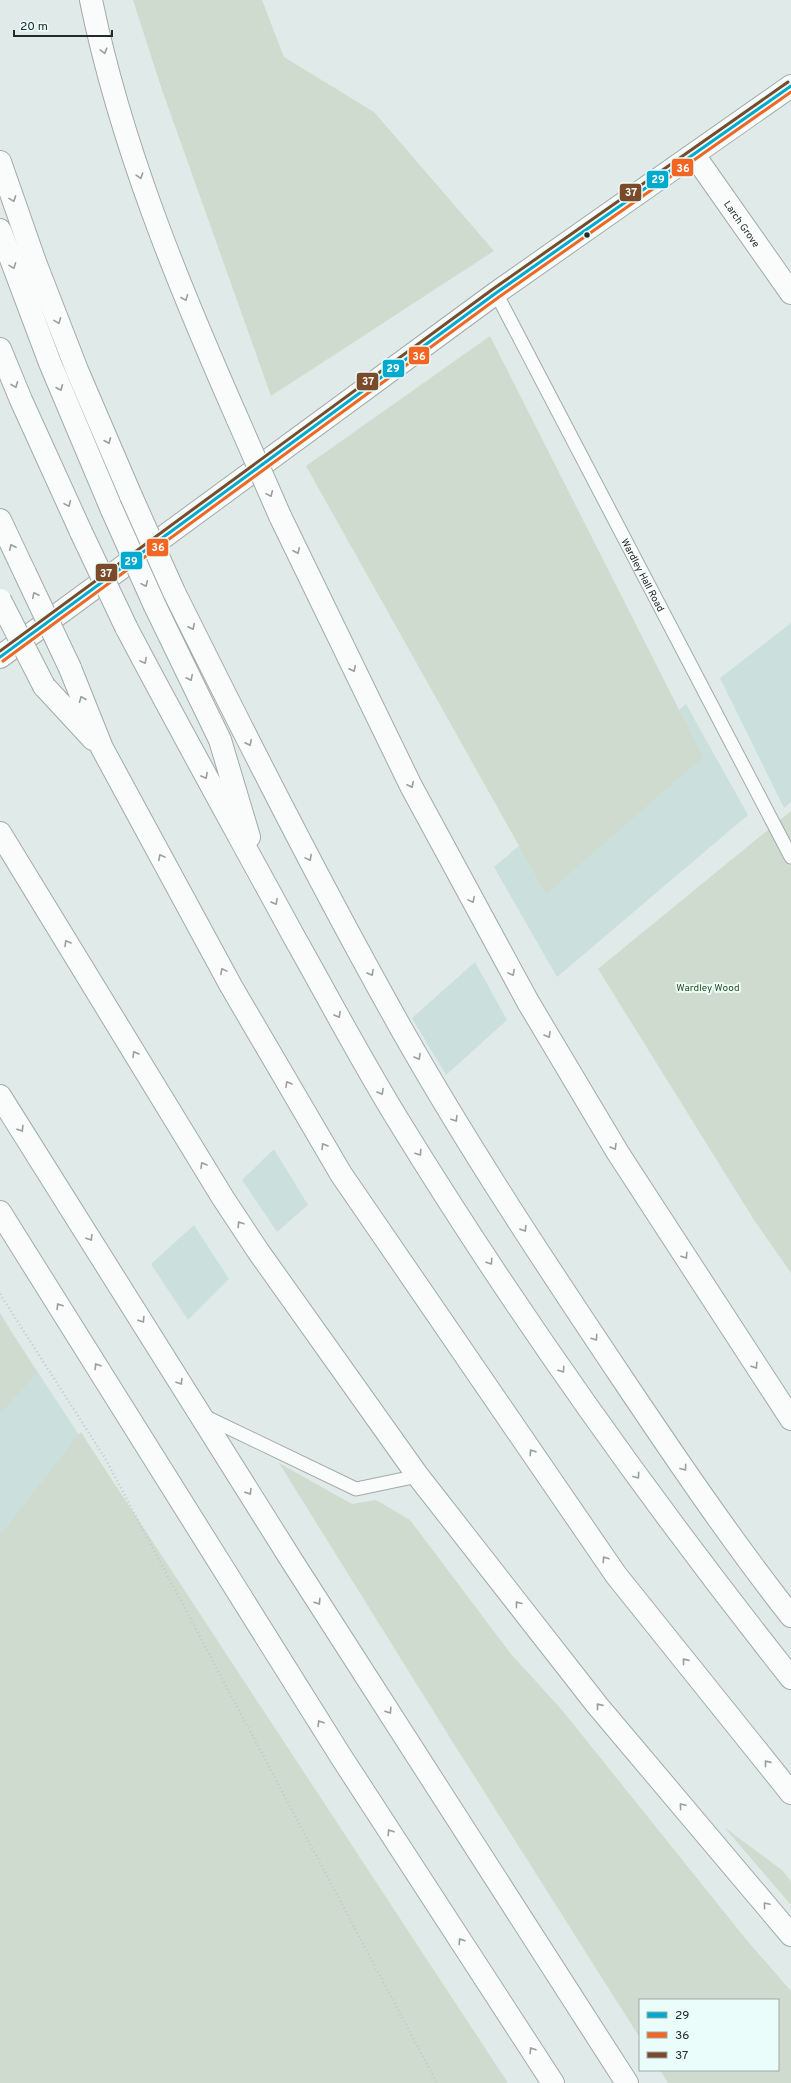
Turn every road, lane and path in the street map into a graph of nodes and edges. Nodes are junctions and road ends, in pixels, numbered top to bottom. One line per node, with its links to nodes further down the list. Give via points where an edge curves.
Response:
1 (91, 0): 20 (main road, one-way to 20, bridge, via 120,112 150,205 185,297 280,516 411,786 528,1002 618,1153)
2 (791, 86): 3 (main road)
3 (694, 155): 6 (main road); 7 (main road, Larch Grove)
4 (0, 162): 22 (main road, one-way to 22, bridge, via 77,370 174,592 264,774 402,1029 557,1281 666,1443)
5 (0, 230): 15 (main road, one-way to 15, bridge, via 50,363 112,510 220,740)
6 (496, 293): 11 (main road); 14 (lane, Wardley Hall Road)
7 (791, 293)
8 (0, 349): 15 (main road, one-way to 15, bridge, via 126,627 193,755)
9 (0, 520): 12 (main road, one-way to 9, bridge, via 70,668)
10 (0, 600): 12 (main road, bridge, via 44,686)
11 (0, 657)
12 (102, 748): 24 (main road, one-way to 12, via 616,1575 341,1174 231,986)
13 (0, 833): 21 (main road, one-way to 13, via 223,1198)
14 (791, 857)
15 (261, 876): 23 (main road, one-way to 23, via 398,1120 485,1255 586,1405 710,1576)
16 (0, 1096): 19 (main road, one-way to 19)
17 (0, 1212): 27 (main road, one-way to 17, via 340,1755)
18 (0, 1294): 26 (path, via 105,1458)
19 (201, 1415): 21 (lane, via 356,1489); 28 (main road, one-way to 28)
20 (791, 1420)
21 (418, 1476): 25 (main road, one-way to 21, via 597,1704)
22 (791, 1616)
23 (791, 1678)
24 (791, 1793)
25 (791, 1935)
26 (437, 2083)
27 (553, 2083)
28 (627, 2083)

